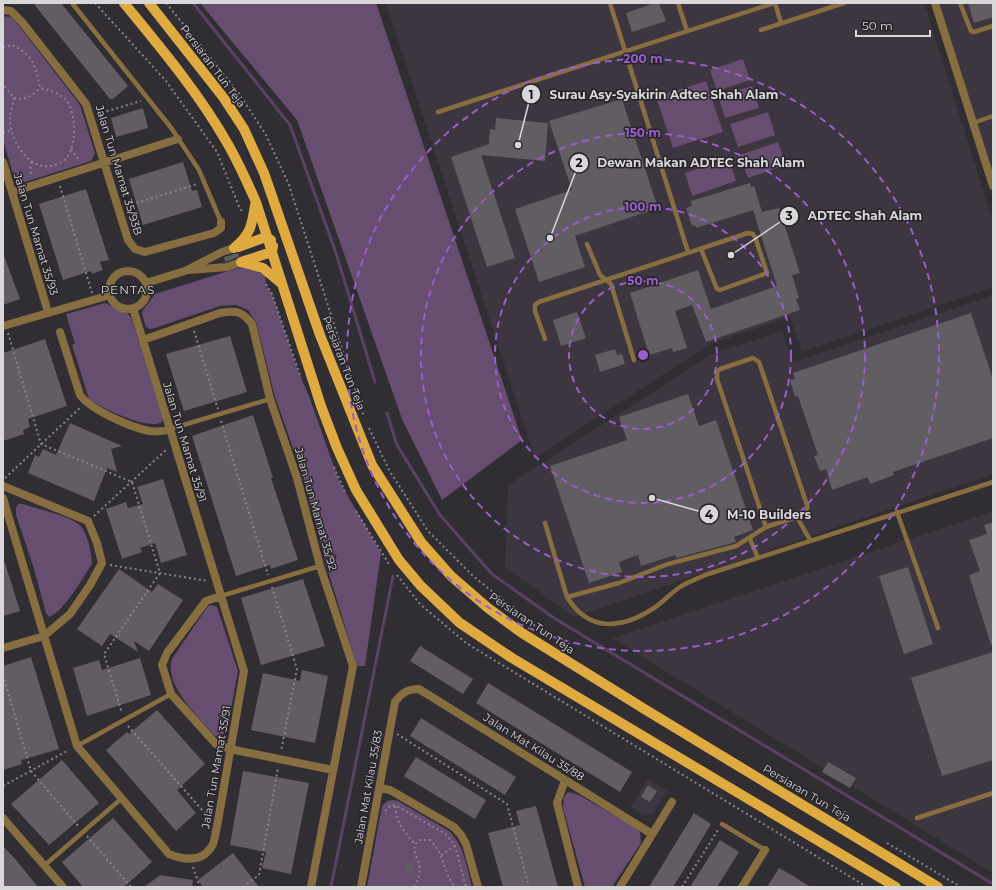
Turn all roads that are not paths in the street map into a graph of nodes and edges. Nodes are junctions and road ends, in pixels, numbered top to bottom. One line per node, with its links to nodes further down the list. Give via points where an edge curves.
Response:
1 (72, 3): 19 (lane)
2 (124, 3): 25 (main road, via 214,122 230,148)
3 (149, 3): 27 (main road, Persiaran Tun Teja, via 223,97 244,129 264,173)
4 (610, 3): 15 (lane)
5 (678, 3): 14 (lane)
6 (774, 3): 11 (lane); 14 (lane)
7 (844, 3): 11 (lane)
8 (935, 3): 18 (street)
9 (960, 3): 12 (lane, via 970,30 974,32)
10 (3, 10): 21 (street, Jalan Tun Mamat 35/93B, via 11,12 22,22 86,104)
11 (781, 23): 13 (lane)
12 (993, 26)
13 (761, 30)
14 (687, 31): 15 (lane)
15 (625, 51): 16 (lane); 32 (lane)
16 (438, 112)
17 (993, 116): 18 (lane)
18 (973, 123): 23 (street)
19 (178, 139): 21 (street); 26 (lane, via 199,170)
20 (3, 162): 22 (street, Jalan Tun Mamat 35/93)
21 (104, 163): 24 (street); 26 (street, Jalan Tun Mamat 35/93B, via 128,240 135,249 145,252 214,233 221,228)
22 (7, 184): 24 (street, Jalan Tun Mamat 35/93)
23 (993, 186)
24 (12, 192): 40 (street, Jalan Tun Mamat 35/93)
25 (256, 202): 28 (main road); 30 (main road, via 250,230 244,240)
26 (221, 222)
27 (286, 239): 28 (main road); 88 (main road, Persiaran Tun Teja, via 320,334 372,465 421,542 451,576 522,633)
28 (271, 244): 30 (main road); 33 (main road); 37 (main road)
29 (587, 244): 35 (lane, via 600,275)
30 (234, 248): 34 (street)
31 (701, 249): 31 (lane, via 748,233 753,234 766,273 717,289); 32 (lane)
32 (688, 252): 35 (lane)
33 (241, 262): 34 (street, via 226,267); 37 (main road, via 263,268)
34 (185, 271): 36 (street)
35 (605, 280): 43 (lane, via 535,305); 45 (lane, via 611,284)
36 (146, 283): 38 (street, via 135,272 120,273 112,280); 39 (street, via 145,298)
37 (282, 284): 87 (main road, via 321,406 356,490 399,560 420,585 460,623 512,658)
38 (110, 295): 39 (street, via 117,305); 40 (street, Jalan Tun Mamat 35/93)
39 (133, 308): 44 (street, Jalan Tun Mamat 35/91)
40 (48, 312): 41 (street, Jalan Tun Mamat 35/93)
41 (4, 326)
42 (60, 332): 47 (street, via 80,395 85,402 149,431)
43 (545, 339)
44 (143, 340): 46 (street, Jalan Tun Mamat 35/92, via 220,313 233,311 246,315 252,324); 47 (street, Jalan Tun Mamat 35/91)
45 (634, 360)
46 (270, 399): 47 (lane); 58 (street, Jalan Tun Mamat 35/92, via 297,478)
47 (170, 430): 59 (street, Jalan Tun Mamat 35/91)
48 (993, 482): 51 (lane)
49 (3, 486): 62 (street, via 88,521 97,542 102,564 70,614)
50 (3, 498): 62 (street)
51 (897, 512): 56 (lane); 61 (lane)
52 (797, 517): 54 (lane); 54 (lane, via 804,514 807,508 797,473 759,362 755,358 747,360 720,370 717,374); 56 (lane)
53 (545, 522): 60 (lane)
54 (766, 526): 55 (lane)
55 (750, 539): 57 (lane); 60 (lane, via 736,546 668,564 619,583)
56 (810, 540): 57 (lane)
57 (758, 558): 60 (lane, via 705,576 681,587 642,615 614,624 605,625 587,619 574,608)
58 (320, 566): 59 (lane); 68 (street, Jalan Tun Mamat 35/92, via 353,666)
59 (221, 596): 65 (street, via 206,601 167,653 162,665); 67 (street, Jalan Tun Mamat 35/91, via 244,671)
60 (567, 597)
61 (938, 628)
62 (44, 636): 63 (street); 66 (street)
63 (3, 648)
64 (402, 693): 69 (street, Jalan Mat Kilau 35/88, via 419,688); 70 (street, Jalan Mat Kilau 35/83, via 395,702)
65 (171, 694): 66 (lane); 67 (street, via 216,744)
66 (77, 746): 72 (street)
67 (230, 750): 68 (street); 72 (street, Jalan Tun Mamat 35/91, via 212,846 191,860 170,854)
68 (333, 770): 81 (street, Jalan Tun Mamat 35/92)
69 (565, 780): 77 (street, Jalan Mat Kilau 35/88); 84 (street, via 556,803)
70 (380, 788): 82 (street, Jalan Mat Kilau 35/83); 83 (street, via 390,790 454,827 466,844)
71 (993, 793): 75 (lane)
72 (122, 798): 79 (lane)
73 (672, 802): 77 (street)
74 (3, 818): 79 (street)
75 (917, 818)
76 (722, 824): 78 (lane)
77 (652, 834): 85 (street)
78 (765, 850): 86 (street)
79 (45, 865): 80 (street)
80 (64, 887)
81 (311, 887)
82 (361, 887)
83 (478, 887)
84 (578, 887)
85 (620, 887)
86 (742, 887)
87 (896, 887)
88 (938, 887)

